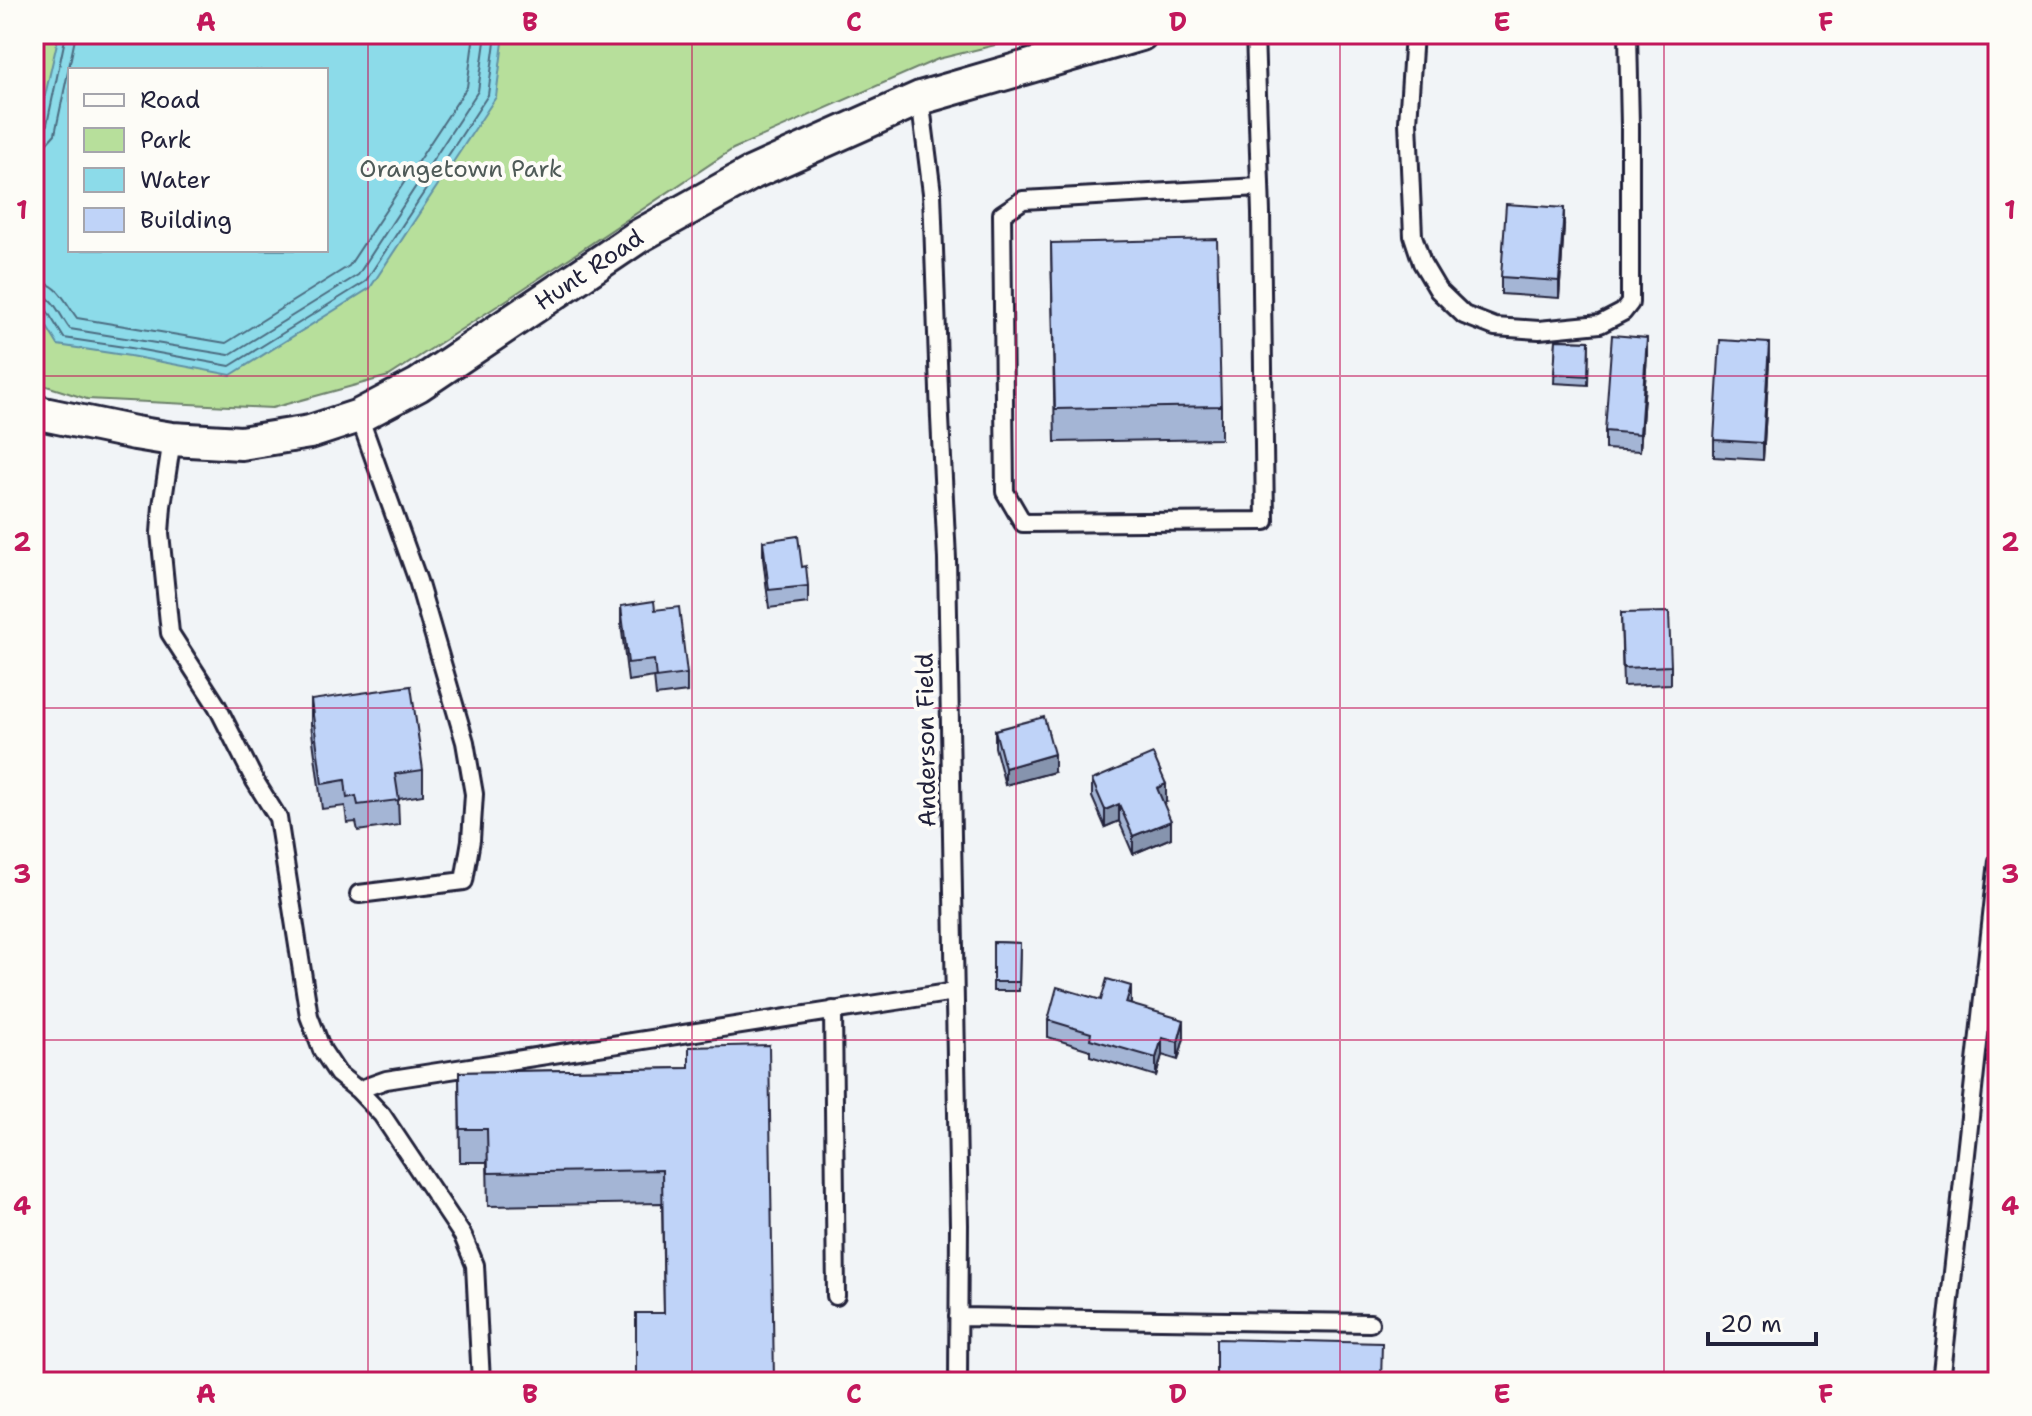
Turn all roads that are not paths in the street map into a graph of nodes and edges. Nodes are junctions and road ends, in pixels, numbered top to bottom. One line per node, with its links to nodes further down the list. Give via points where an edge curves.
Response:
1 (1141, 34): 5 (street, Hunt Road)
2 (1255, 34): 6 (lane)
3 (1414, 34): 4 (lane, via 1408,137 1413,236 1422,263 1438,290 1464,315 1495,327 1539,330 1600,324 1630,303)
4 (1628, 34)
5 (920, 98): 8 (street, Hunt Road, via 752,173 639,236 418,385); 12 (lane, Anderson Field, via 932,193 947,559)
6 (1259, 187): 6 (lane, via 1265,521 1023,523 1005,492 1002,214 1023,200)
7 (34, 412): 9 (street, Hunt Road)
8 (359, 416): 9 (street, Hunt Road, via 310,432 241,443); 11 (lane, via 418,581 465,742 474,794 464,881)
9 (172, 439): 15 (lane, via 160,533 170,633 278,818 309,1016 322,1050 338,1074)
10 (1998, 861): 14 (lane)
11 (359, 894)
12 (954, 992): 13 (lane); 17 (lane, Anderson Field)
13 (833, 1010): 15 (lane, via 386,1080); 16 (lane)
14 (1989, 1018): 21 (lane)
15 (358, 1090): 19 (lane, via 382,1115 463,1236 475,1265)
16 (836, 1296)
17 (958, 1317): 18 (lane); 20 (lane, Anderson Field)
18 (1370, 1323)
19 (481, 1382)
20 (958, 1382)
21 (1941, 1382)

